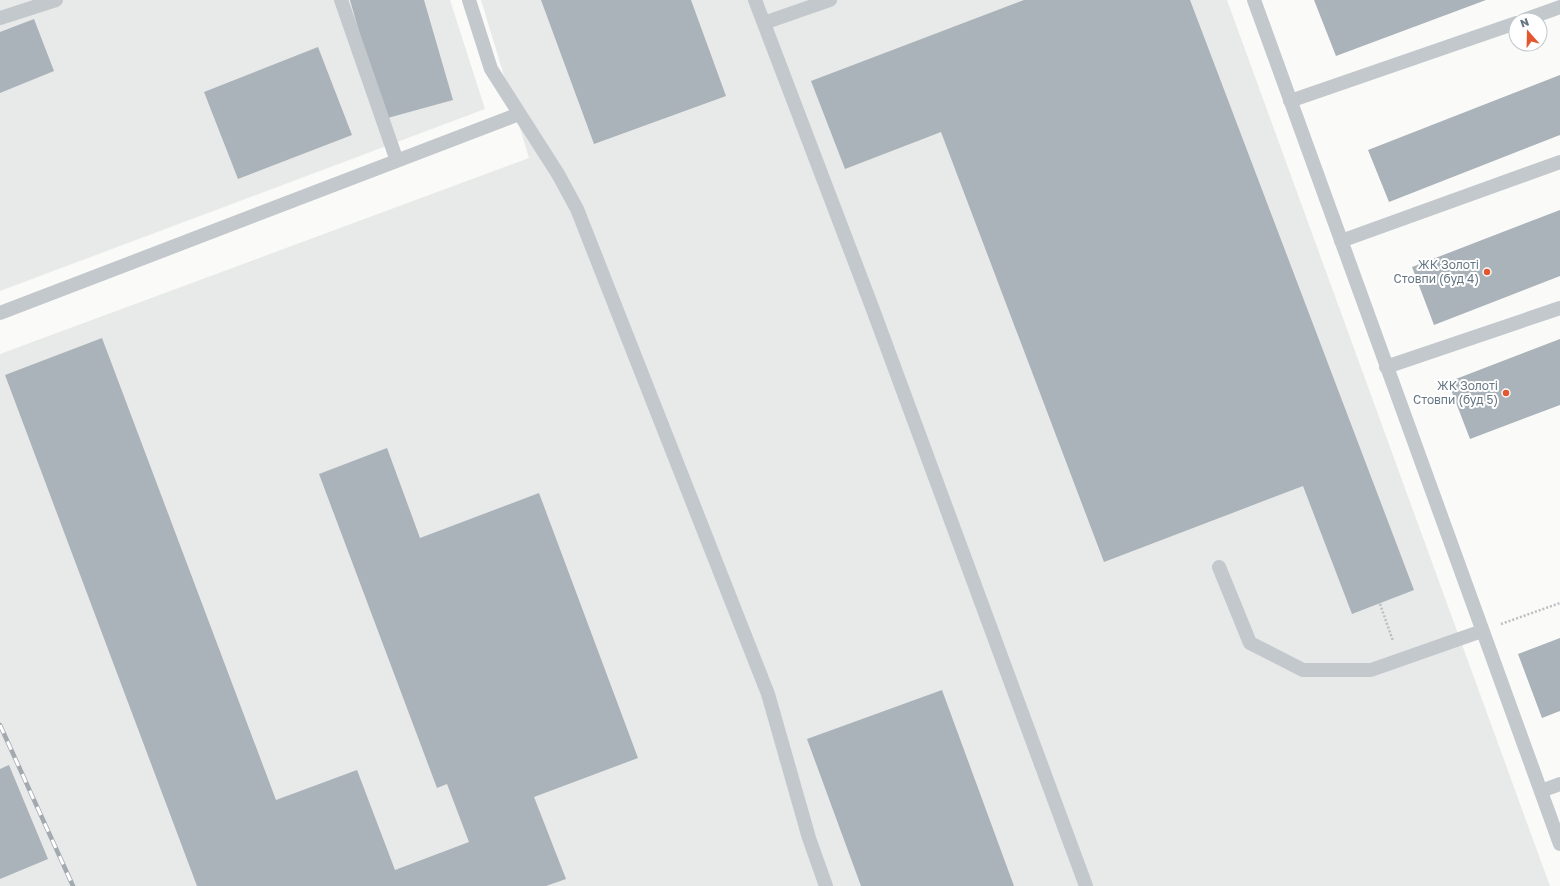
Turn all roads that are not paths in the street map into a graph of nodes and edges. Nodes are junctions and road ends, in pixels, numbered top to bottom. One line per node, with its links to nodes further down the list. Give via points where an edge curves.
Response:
1 (56, 0): 9 (lane)
2 (341, 0): 14 (lane)
3 (469, 0): 13 (lane, via 491,69)
4 (755, 0): 10 (lane)
5 (830, 0): 10 (lane)
6 (1254, 0): 12 (lane)
7 (1560, 8): 8 (lane)
8 (1548, 12)
9 (0, 18)
10 (764, 23): 26 (lane)
11 (1508, 26): 12 (lane)
12 (1290, 101): 16 (lane)
13 (519, 114): 14 (lane); 25 (lane, via 558,174 577,209 768,694 809,838)
14 (397, 161): 18 (lane)
15 (1560, 162): 16 (lane)
16 (1341, 241): 19 (lane)
17 (1560, 308): 19 (lane)
18 (0, 313)
19 (1386, 367): 21 (lane)
20 (1219, 567): 21 (lane, via 1250,643 1303,670 1371,670)
21 (1482, 631): 23 (lane)
22 (1560, 784): 23 (lane)
23 (1541, 791): 24 (lane)
24 (1560, 844)
25 (826, 886)
26 (1086, 886)

